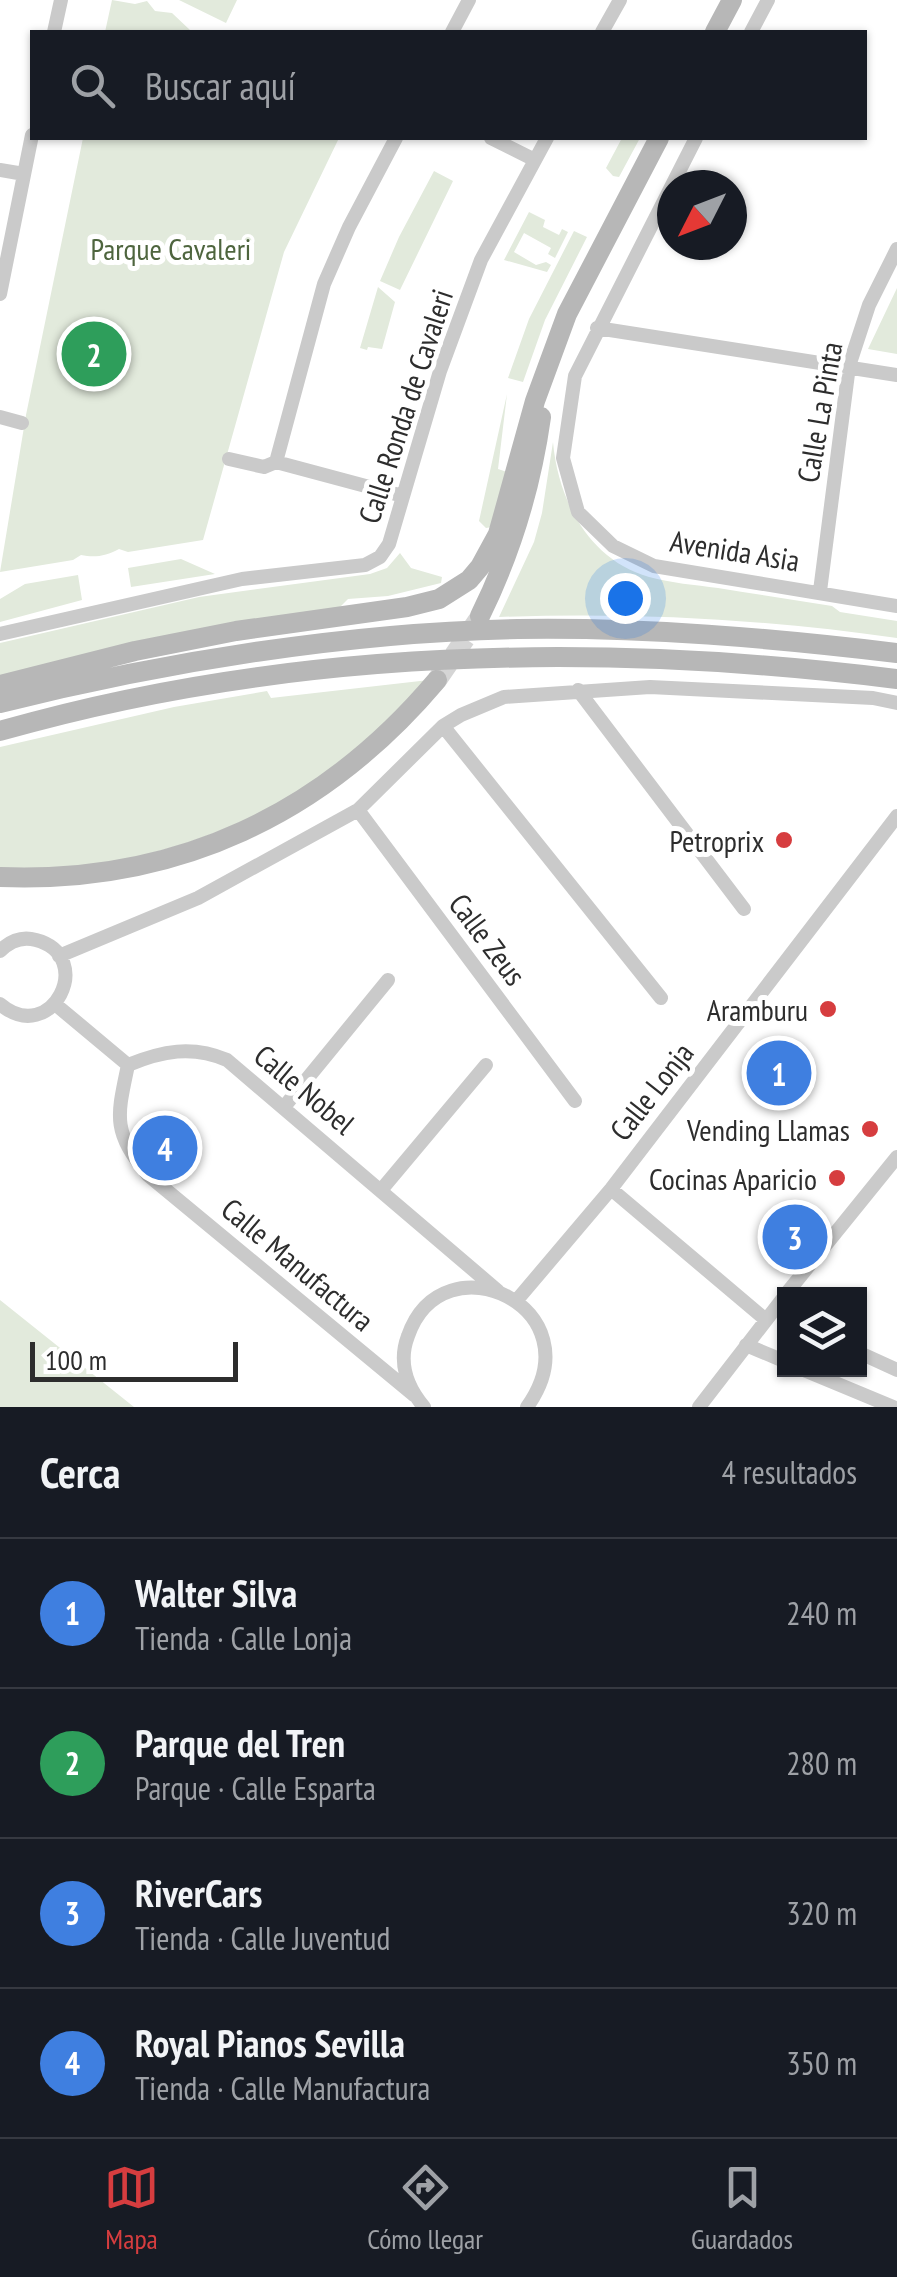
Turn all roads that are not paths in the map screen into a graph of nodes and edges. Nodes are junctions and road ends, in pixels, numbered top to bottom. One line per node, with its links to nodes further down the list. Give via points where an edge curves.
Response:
1 (61, 0): 6 (street)
2 (469, 0): 7 (street)
3 (620, 0): 8 (street)
4 (732, 0): 9 (main road)
5 (768, 0): 10 (street)
6 (54, 30)
7 (453, 30)
8 (603, 30)
9 (716, 30)
10 (751, 30)
11 (31, 140): 19 (street)
12 (395, 140): 29 (street, via 324,284)
13 (495, 140): 17 (street)
14 (546, 140): 17 (street, Calle Ronda de Cavaleri)
15 (658, 140): 23 (main road)
16 (695, 140): 22 (street)
17 (535, 160): 30 (street, Calle Ronda de Cavaleri, via 481,260)
18 (0, 170): 19 (street)
19 (24, 174): 21 (street)
20 (897, 249): 24 (street, Calle La Pinta, via 868,305)
21 (0, 294)
22 (597, 328): 24 (street); 31 (street, Avenida Asia, via 575,376 563,458 578,512 614,546 654,566)
23 (550, 356): 33 (main road, via 533,476 512,546); 38 (main road, via 498,534 480,567 439,599 236,632)
24 (849, 366): 25 (street); 31 (street, Calle La Pinta)
25 (897, 375)
26 (0, 418): 27 (street)
27 (22, 423)
28 (230, 459): 29 (street, via 264,467)
29 (276, 462): 30 (street)
30 (403, 496): 34 (street, Calle Ronda de Cavaleri, via 390,544 374,562 242,579)
31 (820, 591): 32 (street, Avenida Asia)
32 (897, 606)
33 (480, 616)
34 (0, 634)
35 (897, 653): 40 (main road, via 717,634 517,629 273,651)
36 (897, 679): 43 (main road, via 692,659 435,662 192,688)
37 (437, 680): 46 (main road, via 394,728 327,784 229,838 115,871)
38 (0, 685)
39 (578, 690): 41 (street, via 650,687); 42 (street, via 504,697); 47 (street)
40 (0, 703)
41 (897, 703)
42 (443, 726): 44 (street); 51 (street)
43 (0, 731)
44 (358, 810): 49 (street, via 198,898); 56 (street, Calle Zeus)
45 (897, 816): 60 (street, Calle Lonja)
46 (0, 877)
47 (744, 909)
48 (0, 950): 49 (street, via 28,938)
49 (60, 956): 53 (street, via 66,981)
50 (388, 980): 57 (street)
51 (660, 998)
52 (0, 1004): 53 (street, via 24,1015)
53 (55, 1004): 54 (street)
54 (128, 1065): 57 (street, Calle Nobel, via 159,1052 209,1052); 70 (street, Calle Manufactura, via 120,1132 148,1175)
55 (486, 1066): 59 (street)
56 (574, 1102)
57 (284, 1106): 59 (street, Calle Nobel)
58 (897, 1156): 61 (street)
59 (382, 1189): 62 (street, Calle Nobel)
60 (611, 1189): 63 (street, Calle Lonja); 64 (street)
61 (792, 1287)
62 (498, 1290): 63 (street, Calle Nobel); 70 (street, via 457,1289 422,1310 405,1342 404,1360)
63 (517, 1300): 71 (street, via 532,1314 546,1351 546,1371)
64 (774, 1318): 65 (street)
65 (746, 1345): 67 (street); 72 (street)
66 (867, 1357): 68 (street)
67 (777, 1358)
68 (897, 1370)
69 (821, 1377): 73 (street)
70 (419, 1401)
71 (528, 1407)
72 (699, 1407)
73 (893, 1407)

